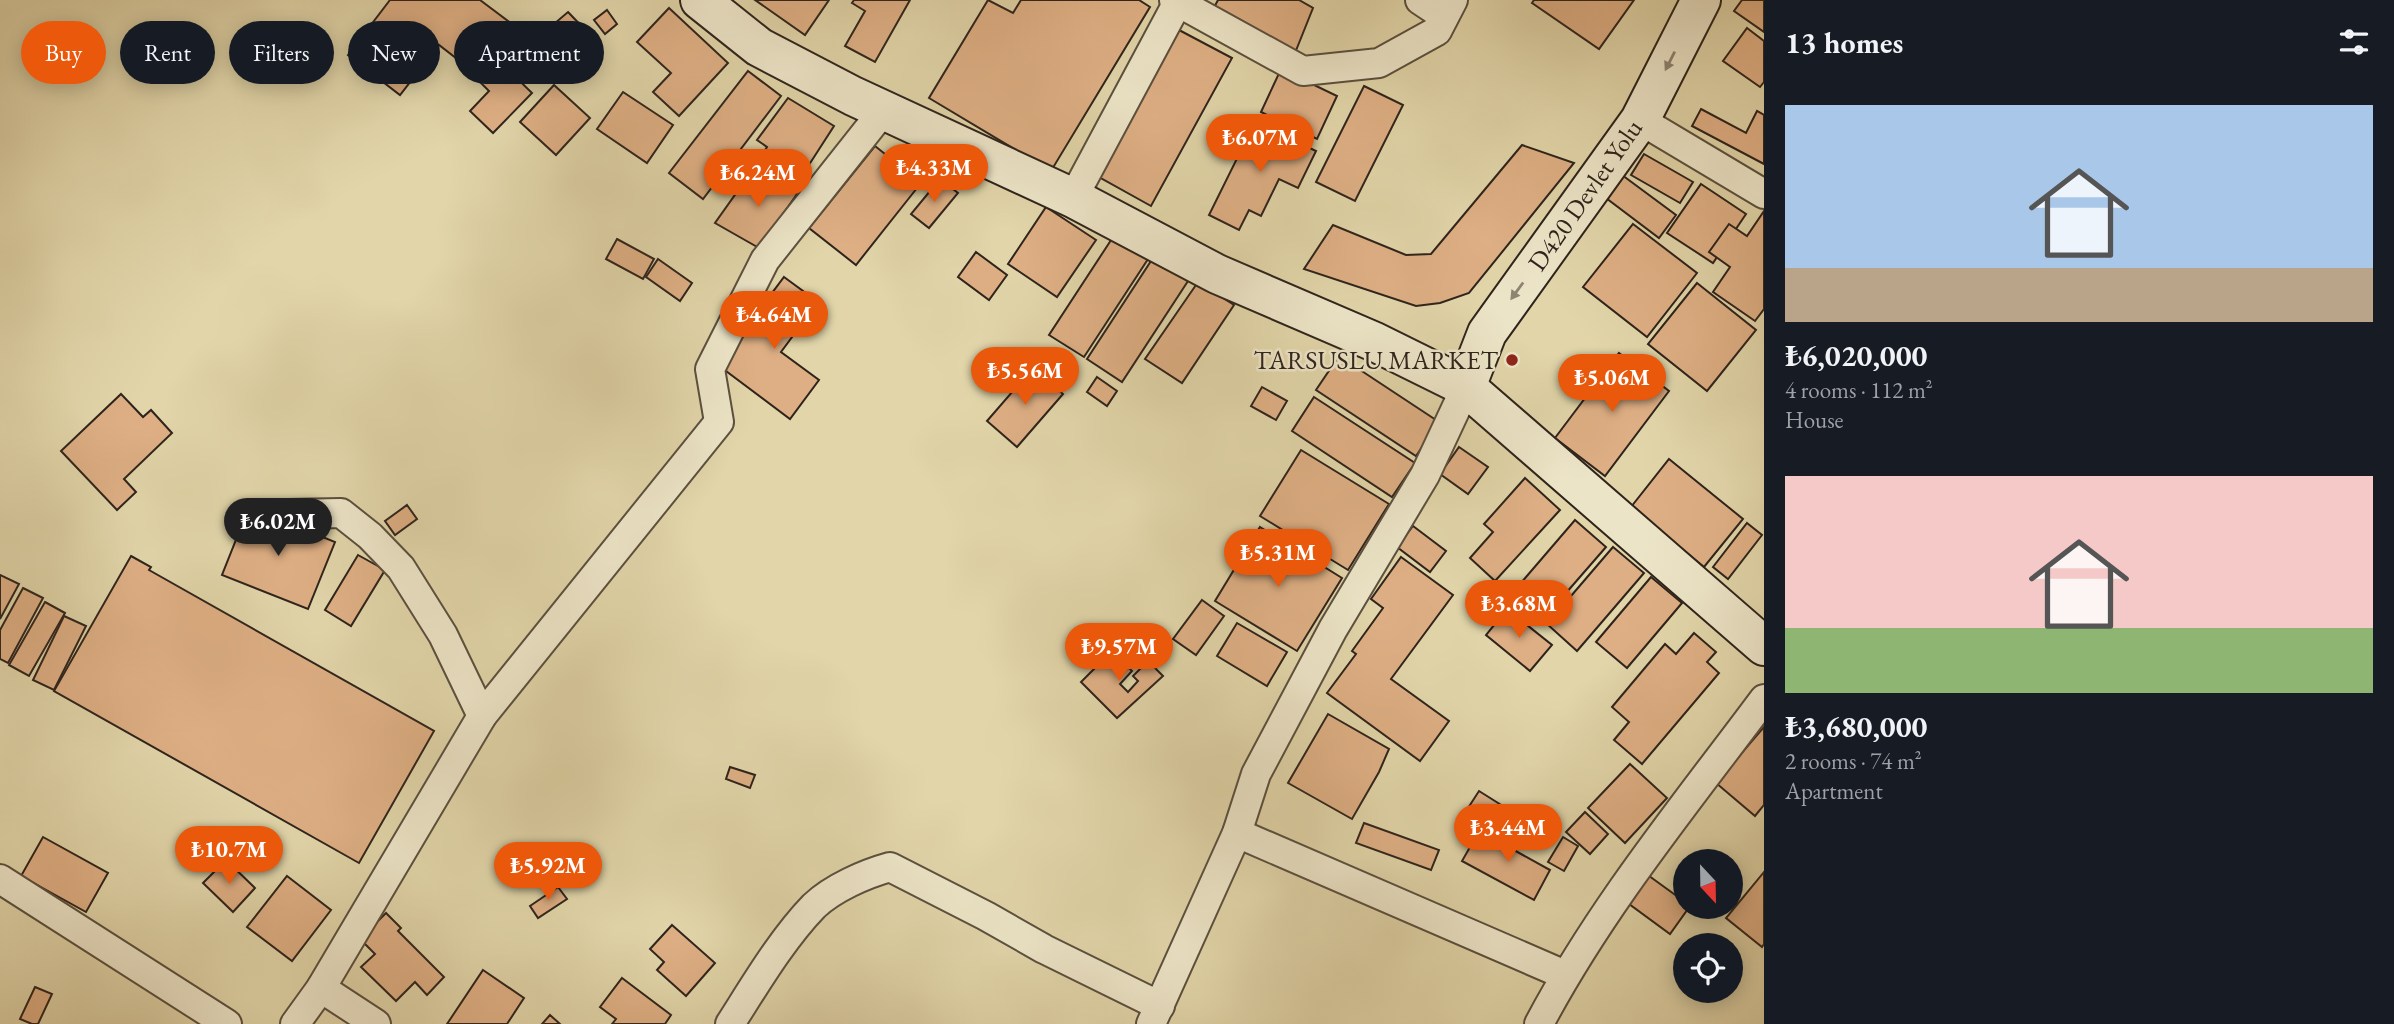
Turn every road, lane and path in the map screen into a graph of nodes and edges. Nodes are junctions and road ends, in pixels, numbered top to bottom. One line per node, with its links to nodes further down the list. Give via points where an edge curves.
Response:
1 (700, 0): 6 (street, via 759,47)
2 (1420, 0): 5 (street)
3 (1701, 0): 7 (street, D420 Devlet Yolu, one-way to 7)
4 (1177, 1): 5 (street, via 1303,71 1379,63 1437,31); 9 (street)
5 (1448, 8)
6 (883, 111): 9 (street); 14 (street, via 765,260 710,369 719,422)
7 (1640, 120): 8 (street); 10 (street, D420 Devlet Yolu, one-way to 10, via 1487,333)
8 (1764, 194)
9 (1073, 198): 10 (street, via 1217,274)
10 (1466, 387): 12 (street); 15 (street, via 1425,475 1288,710 1256,774)
11 (288, 514): 14 (street, via 341,513 401,568 443,635)
12 (1764, 646)
13 (1764, 699): 17 (street, via 1618,893)
14 (482, 716): 18 (street)
15 (1237, 833): 17 (street); 19 (street)
16 (0, 879): 20 (street)
17 (1565, 975): 24 (street)
18 (321, 988): 21 (street); 22 (street)
19 (1156, 1015): 23 (street, via 986,916 890,867 863,874 815,905 768,964)
20 (227, 1024)
21 (295, 1024)
22 (376, 1024)
23 (730, 1024)
24 (1539, 1024)

